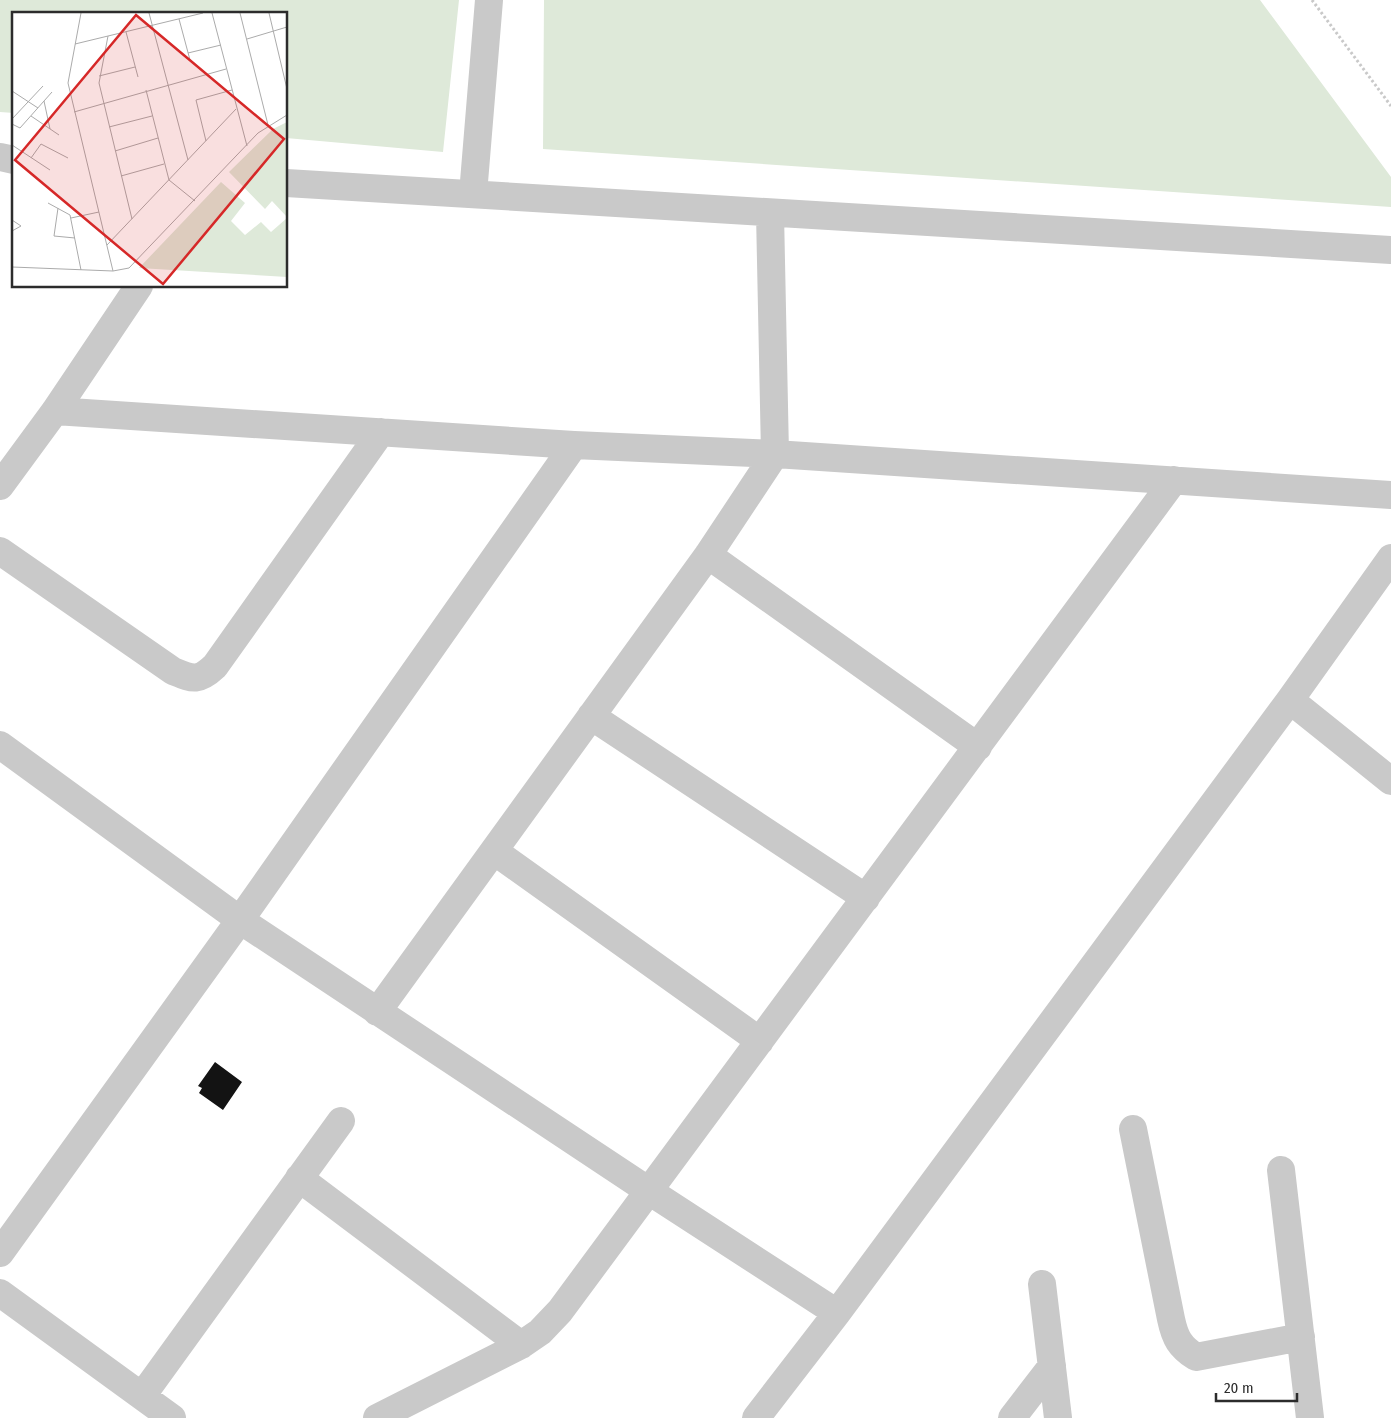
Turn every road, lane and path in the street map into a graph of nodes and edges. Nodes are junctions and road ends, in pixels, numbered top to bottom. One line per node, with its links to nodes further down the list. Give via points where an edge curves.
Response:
1 (489, 0): 5 (street)
2 (1312, 0): 3 (path)
3 (1391, 106)
4 (288, 183): 5 (street)
5 (473, 194): 6 (street)
6 (770, 213): 7 (street); 12 (street)
7 (1391, 250)
8 (138, 288): 9 (street)
9 (56, 411): 10 (street); 14 (street)
10 (381, 432): 11 (street); 16 (street, via 216,666 205,676 193,679 173,671)
11 (574, 445): 12 (street); 26 (street)
12 (775, 454): 13 (street); 17 (street)
13 (1174, 480): 15 (street); 22 (street)
14 (0, 486)
15 (1391, 494)
16 (0, 551)
17 (708, 555): 20 (street); 22 (street)
18 (1391, 558): 19 (street)
19 (1290, 700): 23 (street); 37 (street)
20 (591, 716): 24 (street); 25 (street)
21 (0, 745): 26 (street)
22 (978, 747): 25 (street)
23 (1391, 781)
24 (494, 851): 27 (street); 28 (street)
25 (866, 898): 28 (street)
26 (240, 920): 27 (street); 34 (street)
27 (377, 1012): 33 (street)
28 (760, 1041): 33 (street)
29 (341, 1121): 32 (street)
30 (1133, 1128): 38 (street, via 1170,1319 1182,1348 1196,1357)
31 (1282, 1170): 38 (street)
32 (299, 1178): 39 (street); 41 (street)
33 (649, 1191): 37 (street); 39 (street, via 560,1311 540,1332)
34 (0, 1254)
35 (1042, 1284): 40 (street)
36 (0, 1293): 41 (street)
37 (837, 1313): 44 (street)
38 (1300, 1337): 47 (street)
39 (521, 1345): 43 (street)
40 (1052, 1366): 45 (street); 46 (street)
41 (142, 1396): 42 (street)
42 (172, 1418)
43 (377, 1418)
44 (756, 1418)
45 (1012, 1418)
46 (1058, 1418)
47 (1310, 1418)

